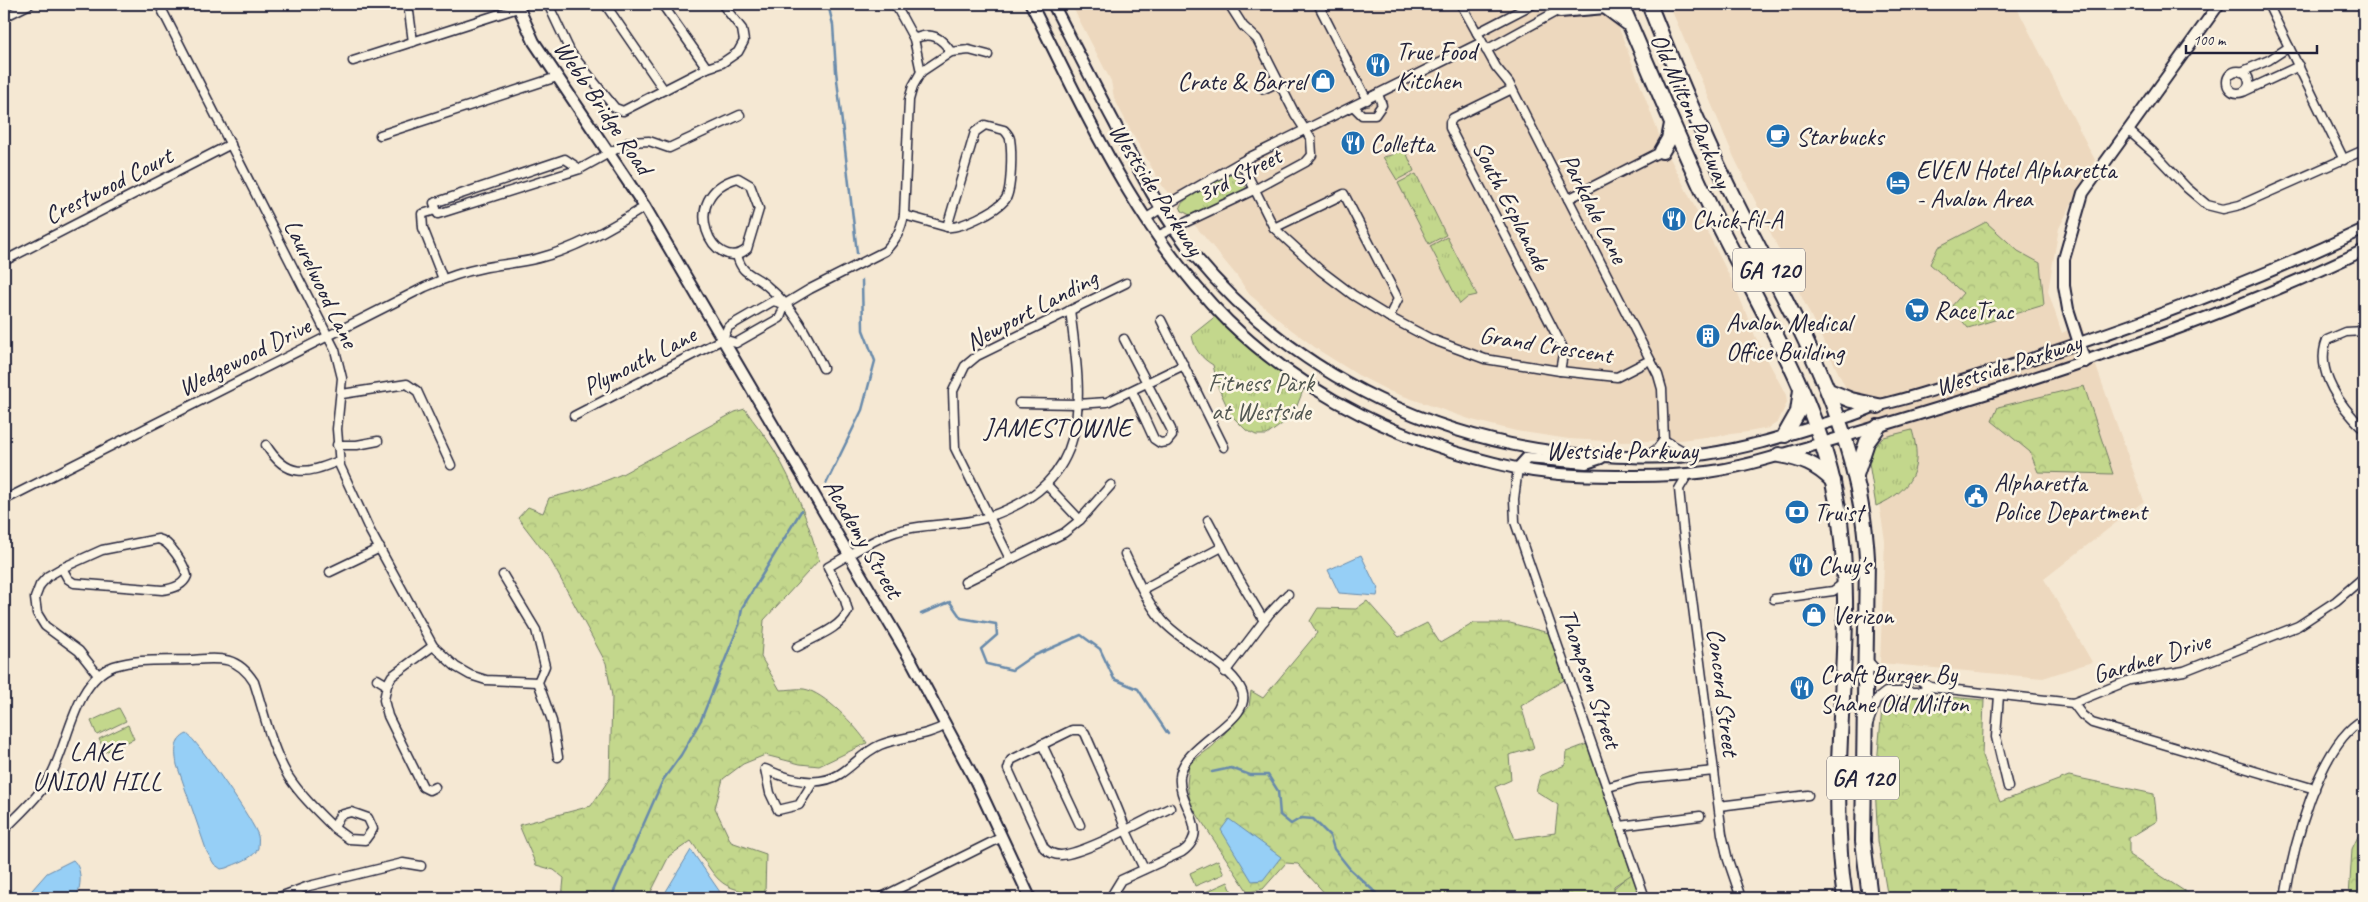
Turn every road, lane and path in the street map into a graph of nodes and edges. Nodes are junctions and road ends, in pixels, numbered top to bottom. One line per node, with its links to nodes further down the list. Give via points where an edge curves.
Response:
1 (30, 4): 21 (street)
2 (159, 4): 50 (street, Laurelwood Lane)
3 (408, 4): 25 (street)
4 (548, 4): 40 (street, via 571,53 615,108 623,111)
5 (605, 4): 40 (street)
6 (662, 4): 33 (street)
7 (722, 4): 33 (street, via 742,29 744,41 738,52)
8 (895, 4): 24 (street)
9 (1031, 4): 64 (main road, Westside Parkway, via 1115,171)
10 (1053, 4): 61 (main road, Westside Parkway)
11 (1229, 4): 37 (street, via 1257,39)
12 (1318, 4): 43 (street)
13 (1461, 4): 23 (street, Parkdale Lane)
14 (1533, 4): 23 (street)
15 (1621, 4): 22 (highway, Old Milton Parkway / GA 120)
16 (1649, 4): 92 (highway, Old Milton Parkway / GA 120, via 1713,156)
17 (2219, 4): 48 (main road)
18 (2268, 4): 27 (street)
19 (518, 6): 25 (street); 36 (main road, Webb Bridge Road, via 534,42)
20 (1566, 7): 22 (highway, via 1605,6); 28 (street)
21 (4, 17)
22 (1631, 26): 46 (highway, Old Milton Parkway / GA 120)
23 (1477, 34): 26 (street, Parkdale Lane)
24 (914, 39): 29 (street, via 934,35 943,40); 34 (street)
25 (413, 42): 31 (street)
26 (1482, 42): 28 (street, Parkdale Lane); 42 (street, 3rd Street)
27 (2289, 47): 32 (street); 35 (street)
28 (1486, 50): 39 (street, Parkdale Lane)
29 (951, 52): 30 (street, via 969,50); 34 (street)
30 (988, 55)
31 (354, 61)
32 (2299, 66): 41 (street); 54 (street)
33 (707, 68): 40 (street)
34 (921, 72): 63 (street, via 910,100)
35 (2241, 72): 41 (street, via 2249,84); 41 (street, via 2231,74 2228,84 2233,92)
36 (557, 77): 49 (street); 52 (main road, Webb Bridge Road)
37 (1279, 82): 38 (street); 47 (street)
38 (1264, 89)
39 (1512, 89): 59 (street, Parkdale Lane); 88 (street, South Esplanade, via 1453,118 1450,128 1562,346)
40 (664, 90)
41 (2244, 92)
42 (1378, 94): 43 (street, 3rd Street); 44 (street, via 1382,104 1375,116 1362,116)
43 (1367, 100): 44 (street, 3rd Street)
44 (1354, 107): 47 (street, 3rd Street)
45 (740, 115): 52 (street, via 669,148 639,140)
46 (1672, 124): 53 (highway); 55 (highway, Old Milton Parkway / GA 120)
47 (1305, 130): 56 (street, 3rd Street); 58 (street, 3rd Street, via 1313,146 1310,159)
48 (2128, 130): 54 (street, via 2198,199 2215,208 2232,209); 83 (main road, via 2083,193 2068,239 2064,286)
49 (380, 135)
50 (231, 144): 72 (street, Crestwood Court); 80 (street, Laurelwood Lane)
51 (2364, 150): 54 (street)
52 (610, 152): 57 (street); 60 (main road, Webb Bridge Road)
53 (1662, 152): 55 (highway, via 1675,153); 59 (street)
54 (2344, 160)
55 (1688, 161): 90 (highway, Old Milton Parkway / GA 120)
56 (1242, 162): 58 (street, Grand Crescent); 61 (street, 3rd Street)
57 (580, 169): 62 (street, via 438,214); 62 (street, via 565,159 434,203)
58 (1256, 189): 66 (street, 3rd Street); 67 (street, Grand Crescent)
59 (1568, 199): 84 (street, Parkdale Lane)
60 (645, 207): 73 (street, Wedgewood Drive, via 573,247); 81 (main road, Academy Street)
61 (1160, 208): 64 (street, 3rd Street); 66 (main road, Westside Parkway)
62 (436, 210): 73 (street, via 422,214 423,228)
63 (904, 215): 65 (street); 75 (street, via 898,236 885,251)
64 (1145, 219): 69 (main road, Westside Parkway)
65 (947, 227): 65 (street, via 960,226 997,208 1006,199 1010,188 1010,140 1004,130 985,125 975,132)
66 (1174, 227): 69 (street, 3rd Street); 110 (main road, Westside Parkway, via 1225,289 1272,332 1351,386 1399,410 1510,445 1570,455)
67 (1274, 228): 77 (street, Grand Crescent, via 1320,270); 77 (street, via 1344,194 1398,299)
68 (2364, 229): 83 (main road, Westside Parkway, via 2226,290)
69 (1157, 236): 116 (main road, Westside Parkway, via 1228,320 1322,393 1397,433)
70 (2364, 250): 85 (main road, Westside Parkway, via 2176,330)
71 (737, 255): 71 (street, via 726,254 718,248 706,234 703,219 706,202 712,193 738,178 750,185 759,209 747,249); 75 (street, via 742,270 767,285)
72 (4, 261)
73 (443, 279): 80 (street, Wedgewood Drive)
74 (1126, 282): 76 (street, Newport Landing)
75 (785, 304): 81 (street, via 773,301 728,327); 81 (street, via 780,318 736,343); 87 (street, via 801,322)
76 (1070, 310): 95 (street, via 1076,350); 125 (street, Newport Landing, via 977,356 965,366 956,382 952,401 955,448)
77 (1389, 317): 88 (street, Grand Crescent, via 1431,339 1485,359)
78 (1161, 320): 86 (street)
79 (2364, 331): 101 (street, via 2346,332 2328,340 2323,359 2332,387 2347,412)
80 (328, 336): 93 (street, Laurelwood Lane, via 340,364); 124 (street, Wedgewood Drive)
81 (723, 339): 97 (street, Plymouth Lane); 131 (main road, Academy Street)
82 (1124, 339): 89 (street)
83 (2079, 344): 85 (main road); 96 (main road, Westside Parkway)
84 (1650, 360): 88 (street, Grand Crescent, via 1617,377); 104 (street, Parkdale Lane, via 1662,389)
85 (2085, 362): 100 (main road, Westside Parkway)
86 (1184, 365): 89 (street); 109 (street)
87 (823, 368)
88 (1560, 371)
89 (1147, 383): 91 (street); 91 (street, via 1171,429 1172,436 1167,442 1160,443 1154,439)
90 (1800, 387): 99 (highway, Old Milton Parkway / GA 120); 102 (highway, via 1798,412)
91 (1132, 391): 95 (street, via 1106,402)
92 (1829, 391): 96 (highway); 98 (highway, Old Milton Parkway / GA 120)
93 (342, 394): 108 (street, Laurelwood Lane); 115 (street, via 408,380 417,392)
94 (1019, 403): 95 (street)
95 (1078, 404): 121 (street, via 1077,427 1071,448 1061,467)
96 (1878, 406): 98 (main road, Westside Parkway)
97 (574, 416)
98 (1840, 419): 99 (main road, Westside Parkway); 103 (highway, Old Milton Parkway / GA 120)
99 (1817, 426): 102 (main road, Westside Parkway); 106 (highway, Old Milton Parkway / GA 120)
100 (1878, 427): 103 (main road, Westside Parkway); 119 (highway, via 1867,442)
101 (2364, 429)
102 (1785, 435): 111 (main road, Westside Parkway, via 1740,448)
103 (1846, 436): 106 (main road, Westside Parkway); 119 (highway, Old Milton Parkway / GA 120)
104 (1664, 440): 111 (street); 113 (street)
105 (378, 441): 108 (street)
106 (1823, 443): 112 (main road, Westside Parkway); 120 (highway, Old Milton Parkway / GA 120)
107 (266, 445): 114 (street, via 278,462 294,471 312,470)
108 (337, 445): 114 (street, Laurelwood Lane)
109 (1224, 447)
110 (1607, 456): 113 (main road, Westside Parkway); 116 (main road, via 1586,464 1527,458)
111 (1692, 456): 113 (main road, Westside Parkway)
112 (1779, 456): 117 (main road, Westside Parkway); 120 (highway, via 1809,462)
113 (1644, 458)
114 (339, 461): 129 (street, Laurelwood Lane)
115 (451, 465)
116 (1518, 468): 118 (main road, Westside Parkway, via 1590,476); 164 (street, Thompson Street, via 1515,522)
117 (1688, 474): 118 (main road, Westside Parkway); 123 (street)
118 (1666, 476): 123 (street)
119 (1856, 476): 147 (highway, Old Milton Parkway / GA 120, via 1867,550)
120 (1833, 481): 138 (highway, Old Milton Parkway / GA 120, via 1842,538)
121 (1046, 484): 125 (street, via 1025,500); 126 (street)
122 (1111, 485): 126 (street)
123 (1679, 489): 161 (street, Concord Street)
124 (4, 500)
125 (989, 517): 131 (street, via 896,532); 132 (street, Newport Landing)
126 (1080, 520): 132 (street, via 1064,533)
127 (1208, 520): 128 (street)
128 (1222, 547): 139 (street); 144 (street)
129 (380, 548): 134 (street); 145 (street, Laurelwood Lane)
130 (1125, 554): 139 (street)
131 (850, 555): 146 (street, via 828,567 845,600 848,611 845,619); 157 (main road, Academy Street)
132 (1010, 560): 137 (street)
133 (62, 568): 133 (street, via 102,550 158,539 166,543 187,576 182,583 162,590 74,583); 149 (street, via 40,585 35,598 37,613 45,626 79,651)
134 (330, 572)
135 (503, 575): 151 (street, via 536,630 545,666)
136 (2364, 577): 155 (street, Gardner Drive, via 2336,601 2298,626 2184,671 2130,680)
137 (965, 582)
138 (1844, 582): 140 (street); 143 (highway, Old Milton Parkway / GA 120)
139 (1142, 589): 148 (street, via 1163,621)
140 (1833, 591): 142 (street); 143 (street)
141 (1288, 594): 144 (street)
142 (1774, 599)
143 (1844, 604): 185 (highway, Old Milton Parkway / GA 120, via 1838,830)
144 (1264, 621): 148 (street)
145 (433, 646): 151 (street, Laurelwood Lane, via 456,668 470,675 486,680); 152 (street, via 398,670)
146 (797, 647)
147 (1866, 658): 153 (street, Gardner Drive, via 1881,675 1892,679 1918,678); 158 (highway, Old Milton Parkway / GA 120)
148 (1225, 672): 178 (street, via 1239,685 1243,703 1226,726 1196,748 1180,770 1180,788 1196,837 1182,852)
149 (98, 675): 173 (street, via 113,666 131,662 219,658 239,665 254,682 288,775 302,796); 175 (street, via 83,694 51,776)
150 (377, 679): 152 (street)
151 (538, 682): 160 (street, via 552,721)
152 (387, 685): 163 (street, via 384,700 388,716 423,786 429,790)
153 (1930, 687): 154 (street, Gardner Drive); 158 (street, Gardner Drive, via 1919,692 1886,692 1877,699)
154 (1999, 695): 155 (street, Gardner Drive); 165 (street, via 1996,737)
155 (2073, 703): 166 (street, via 2092,723)
156 (2364, 719): 166 (street, via 2338,742)
157 (946, 725): 162 (street, via 929,734 880,746 858,758 841,774); 176 (main road, Academy Street)
158 (1864, 732): 186 (highway, Old Milton Parkway / GA 120, via 1863,840)
159 (1042, 744): 171 (street); 174 (street, via 1076,729 1085,733); 174 (street, via 1017,755 1008,769 1044,848 1054,855 1074,853)
160 (558, 757)
161 (1714, 771): 164 (street, via 1646,778); 168 (street, Concord Street)
162 (813, 782): 162 (street, via 780,776 766,769 770,793 778,810 799,805)
163 (435, 787)
164 (1608, 787): 172 (street, Thompson Street)
165 (2008, 787)
166 (2315, 789): 187 (street, via 2299,834)
167 (1808, 795): 168 (street)
168 (1719, 806): 184 (street, Concord Street, via 1728,860)
169 (1170, 808): 174 (street)
170 (1700, 816): 172 (street)
171 (1080, 825)
172 (1620, 826): 183 (street, Thompson Street)
173 (334, 828): 173 (street, via 349,839 365,840 373,829 368,818 351,812 340,815)
174 (1126, 829): 178 (street)
175 (4, 830)
176 (1002, 837): 180 (street); 181 (main road, Academy Street)
177 (421, 866): 179 (street, via 403,863 309,886)
178 (1144, 870): 182 (street, via 1121,880)
179 (277, 898)
180 (880, 898)
181 (1030, 898)
182 (1110, 898)
183 (1644, 898)
184 (1741, 898)
185 (1844, 898)
186 (1870, 898)
187 (2285, 898)

